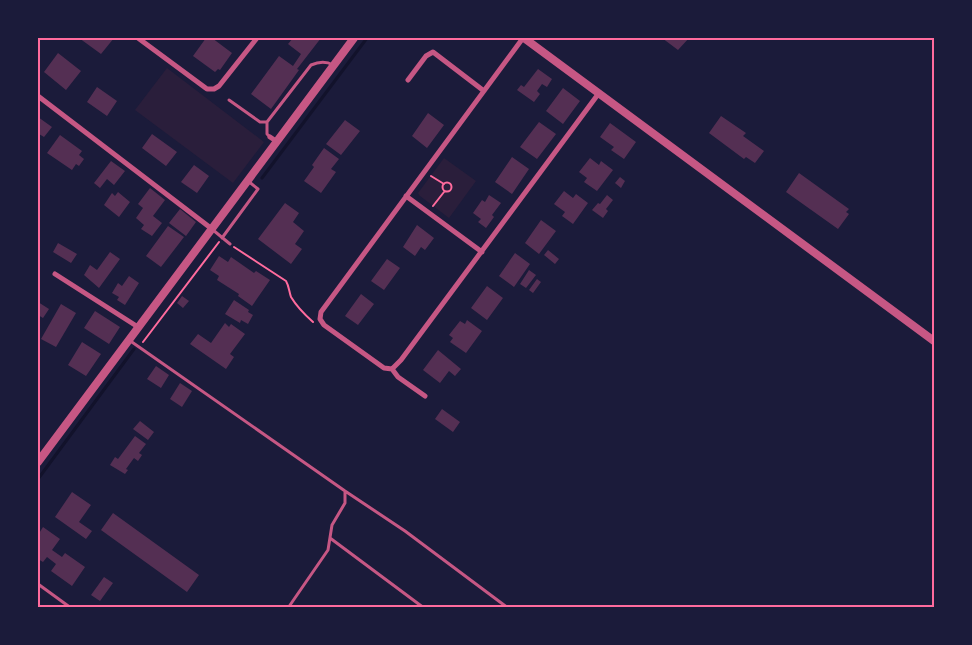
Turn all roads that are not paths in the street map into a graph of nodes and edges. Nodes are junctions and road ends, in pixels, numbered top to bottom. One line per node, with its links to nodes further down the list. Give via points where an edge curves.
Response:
1 (138, 38): 2 (street, via 207,89 219,86)
2 (257, 38)
3 (354, 38): 5 (street)
4 (523, 38): 7 (street); 8 (street)
5 (333, 65): 11 (lane, via 324,62 311,65); 12 (street)
6 (408, 80): 7 (street, via 426,56 433,52)
7 (484, 90): 14 (street)
8 (599, 93): 18 (street); 22 (street)
9 (38, 96): 15 (street)
10 (229, 100): 11 (lane, via 260,122)
11 (267, 122): 12 (lane, via 267,134)
12 (273, 139): 13 (street)
13 (248, 180): 15 (street); 16 (lane, via 258,189)
14 (406, 196): 18 (street); 23 (street, via 324,306 320,316 327,328 384,368)
15 (212, 230): 16 (lane); 20 (street)
16 (222, 238): 17 (lane)
17 (230, 244)
18 (482, 252): 23 (street)
19 (55, 274): 20 (street)
20 (138, 328): 21 (street)
21 (129, 340): 25 (street); 26 (lane)
22 (934, 341)
23 (392, 369): 24 (street)
24 (425, 396)
25 (38, 462)
26 (345, 491): 27 (lane, via 345,503 332,525); 32 (lane)
27 (330, 538): 30 (lane, via 328,550); 31 (lane)
28 (38, 584): 29 (lane)
29 (71, 608)
30 (288, 608)
31 (424, 608)
32 (508, 608)

